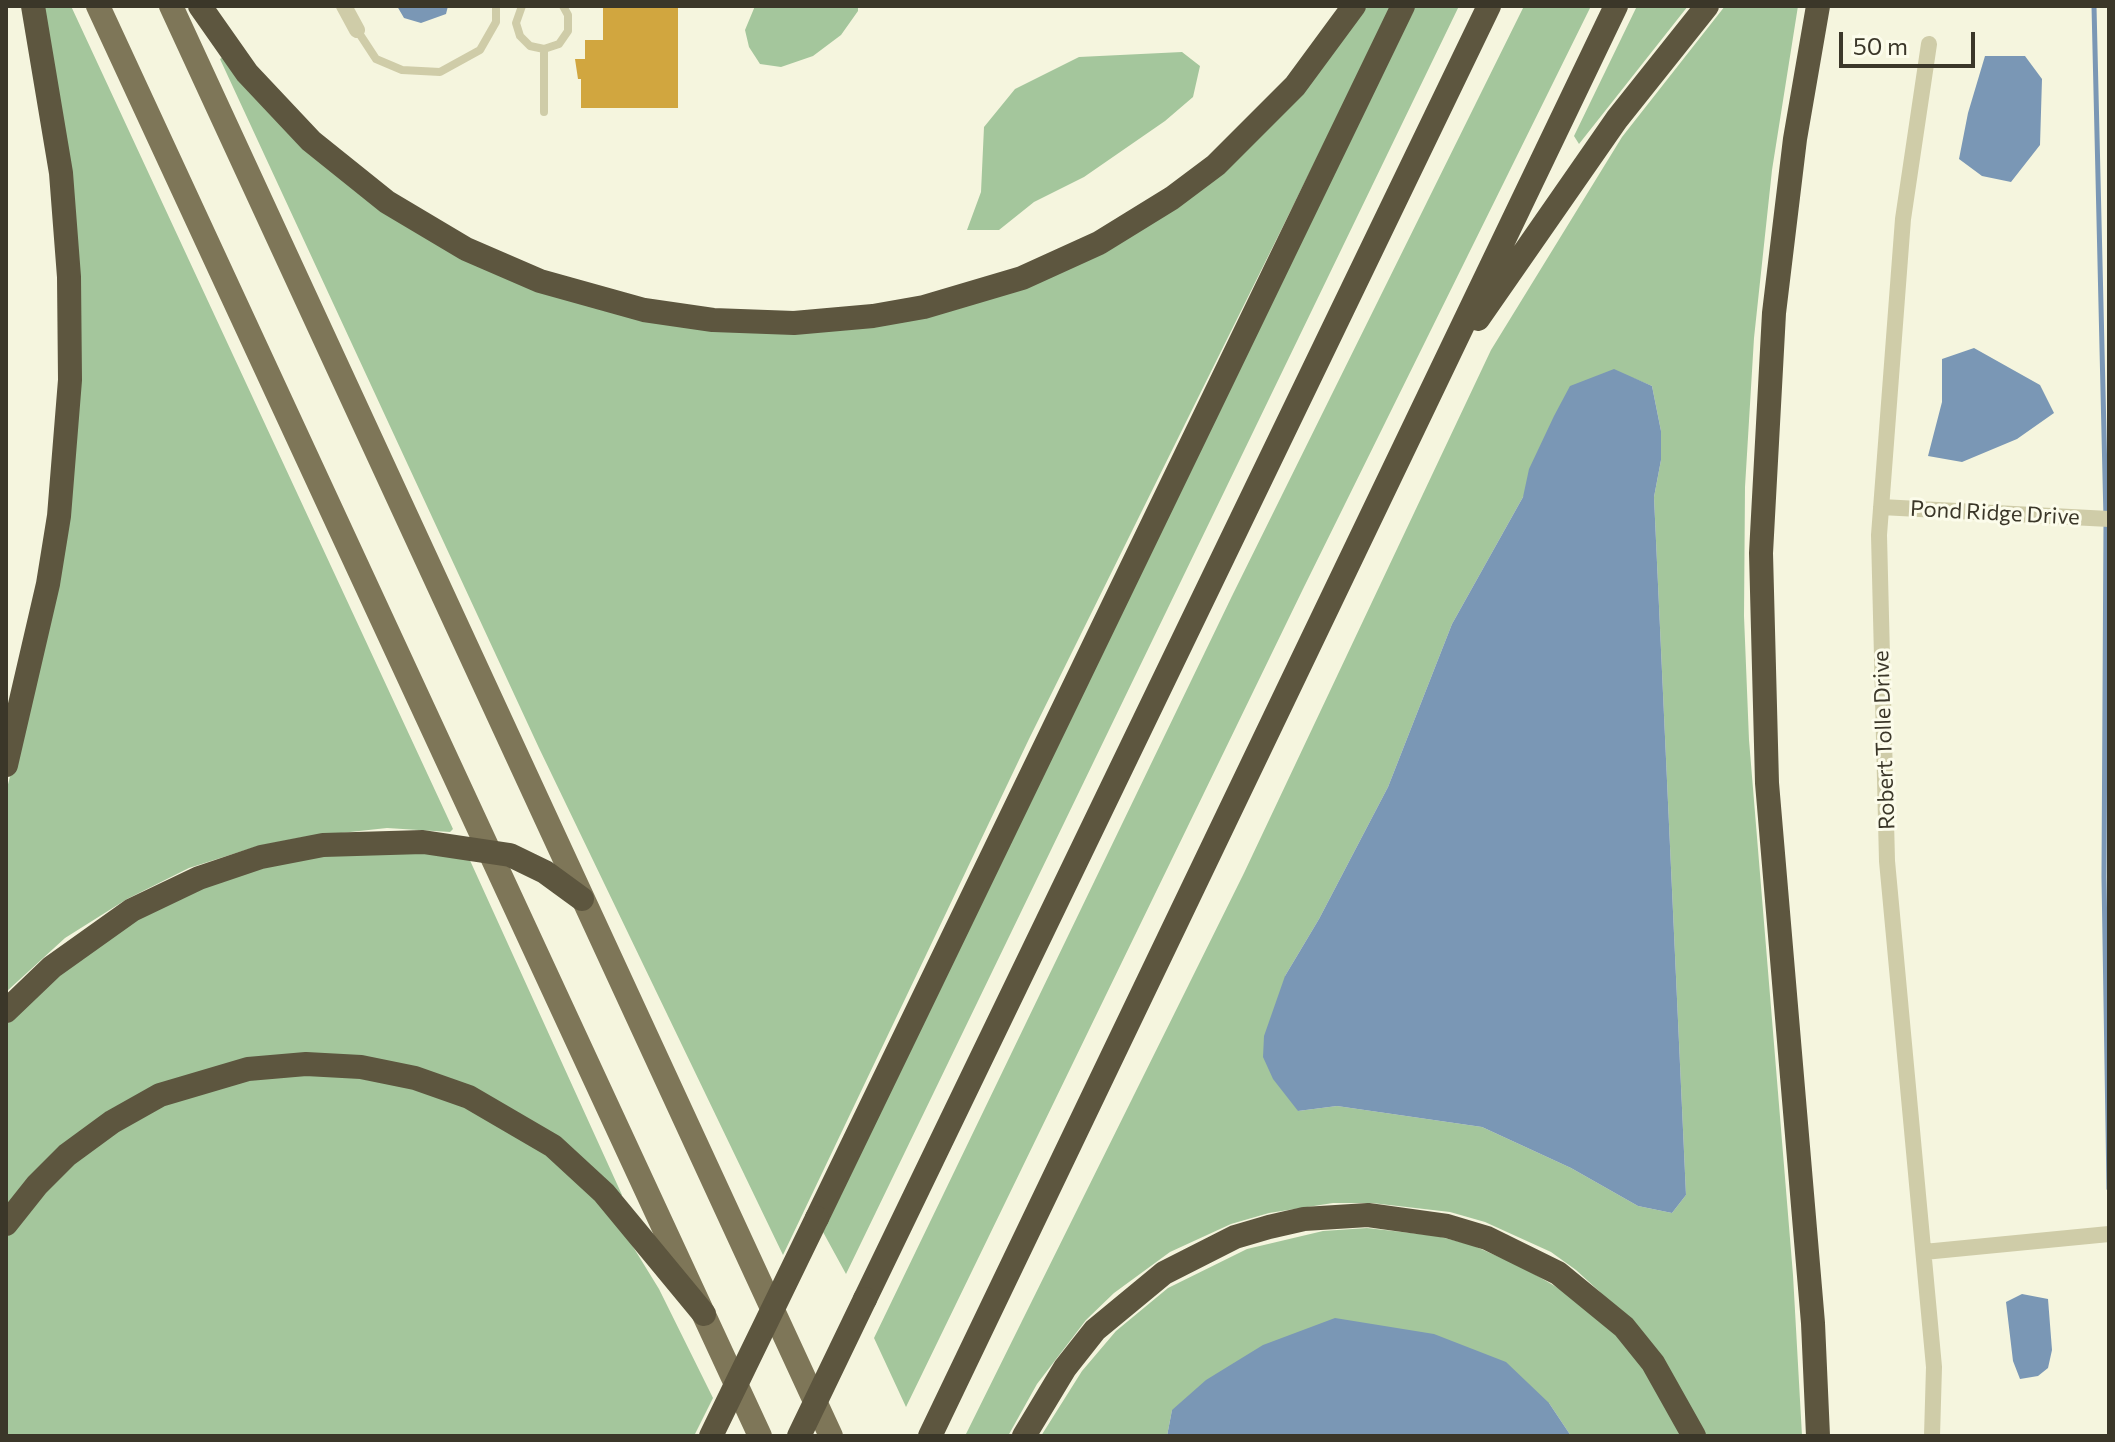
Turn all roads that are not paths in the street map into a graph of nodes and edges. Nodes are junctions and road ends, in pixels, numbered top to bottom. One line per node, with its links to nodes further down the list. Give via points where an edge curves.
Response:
1 (33, 6): 24 (highway, via 61,173 70,380 48,584)
2 (98, 6): 25 (main road)
3 (171, 6): 26 (main road)
4 (200, 6): 9 (highway, via 247,73 311,141 387,202 466,249 540,281 644,310 713,320 794,323 937,304 1022,278 1099,243 1216,165 1295,86)
5 (344, 6): 17 (street)
6 (496, 6): 15 (lane)
7 (522, 6): 16 (lane)
8 (563, 6): 19 (lane, via 568,31 559,44)
9 (1354, 6)
10 (1403, 6): 32 (highway, bridge)
11 (1489, 6): 34 (highway, bridge)
12 (1616, 6): 21 (highway)
13 (1707, 6): 21 (highway, via 1617,119)
14 (1818, 6): 39 (highway, via 1774,313 1761,553 1767,783)
15 (496, 22): 16 (lane); 17 (lane, via 480,50 440,72 402,70 376,59)
16 (516, 23): 19 (lane, via 524,42)
17 (357, 30)
18 (1929, 44): 22 (street, Robert Tolle Drive, via 1903,219)
19 (544, 49): 20 (lane)
20 (544, 112)
21 (1436, 380): 36 (highway)
22 (1881, 507): 23 (street, Pond Ridge Drive); 30 (street, Robert Tolle Drive, via 1887,861)
23 (2109, 519)
24 (6, 765)
25 (490, 851): 26 (highway, via 528,862); 27 (highway, via 387,841 323,845 261,857 199,878 132,910 52,967); 31 (main road)
26 (582, 899): 35 (main road)
27 (6, 1011)
28 (6, 1224): 31 (highway, via 67,1155 160,1095 248,1069 361,1067 469,1097 553,1146 604,1193)
29 (2109, 1234): 30 (street)
30 (1924, 1252): 40 (street, Robert Tolle Drive, via 1934,1367)
31 (704, 1314): 33 (main road)
32 (711, 1436)
33 (760, 1436)
34 (799, 1436)
35 (831, 1436)
36 (930, 1436)
37 (1024, 1436): 38 (highway, via 1095,1330 1164,1273 1235,1237 1269,1227 1368,1215 1447,1226 1487,1238 1558,1273 1624,1327 1653,1363)
38 (1694, 1436)
39 (1818, 1436)
40 (1932, 1436)

